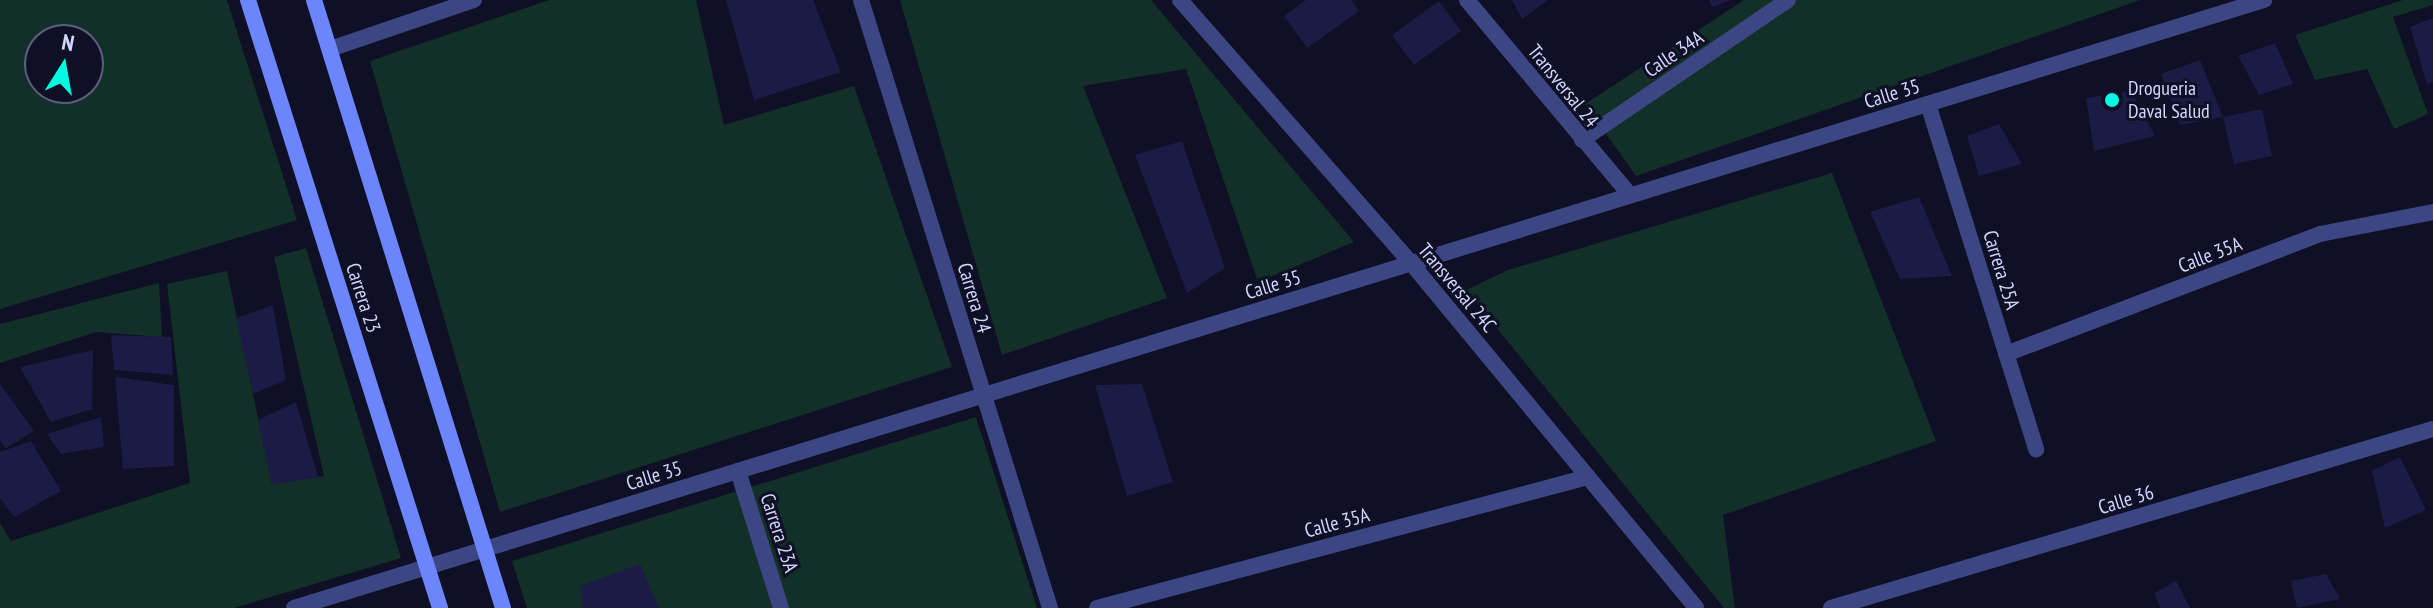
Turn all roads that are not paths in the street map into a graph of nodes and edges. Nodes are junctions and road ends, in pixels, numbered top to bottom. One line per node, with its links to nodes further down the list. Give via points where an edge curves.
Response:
1 (248, 0): 23 (street, Carrera 23)
2 (314, 0): 10 (street, Carrera 23)
3 (474, 0): 10 (street)
4 (861, 0): 17 (street, Carrera 24)
5 (1180, 0): 15 (street, Transversal 24C)
6 (1467, 0): 12 (street, Transversal 24)
7 (1788, 0): 12 (street, Calle 34A)
8 (2264, 0): 9 (street, Calle 35)
9 (2242, 3): 11 (street, Calle 35)
10 (330, 49): 22 (street, Carrera 23)
11 (1928, 104): 13 (street, Calle 35); 16 (street, Carrera 25A)
12 (1582, 140): 13 (street, Transversal 24)
13 (1630, 195): 15 (street, Calle 35)
14 (2433, 212): 16 (street, Calle 35A, via 2320,234)
15 (1411, 263): 17 (street, Calle 35); 21 (street, Transversal 24C)
16 (2006, 354): 19 (street, Carrera 25A)
17 (984, 395): 20 (street, Calle 35); 28 (street, Carrera 24)
18 (2433, 429): 31 (street, Calle 36)
19 (2036, 449)
20 (738, 471): 22 (street, Calle 35); 27 (street, Carrera 23A)
21 (1588, 477): 29 (street, Calle 35A); 30 (street, Transversal 24C)
22 (485, 549): 23 (street, Calle 35); 26 (street, Carrera 23)
23 (427, 566): 24 (street, Calle 35); 25 (street, Carrera 23)
24 (294, 608)
25 (440, 608)
26 (503, 608)
27 (781, 608)
28 (1050, 608)
29 (1097, 608)
30 (1696, 608)
31 (1831, 608)

